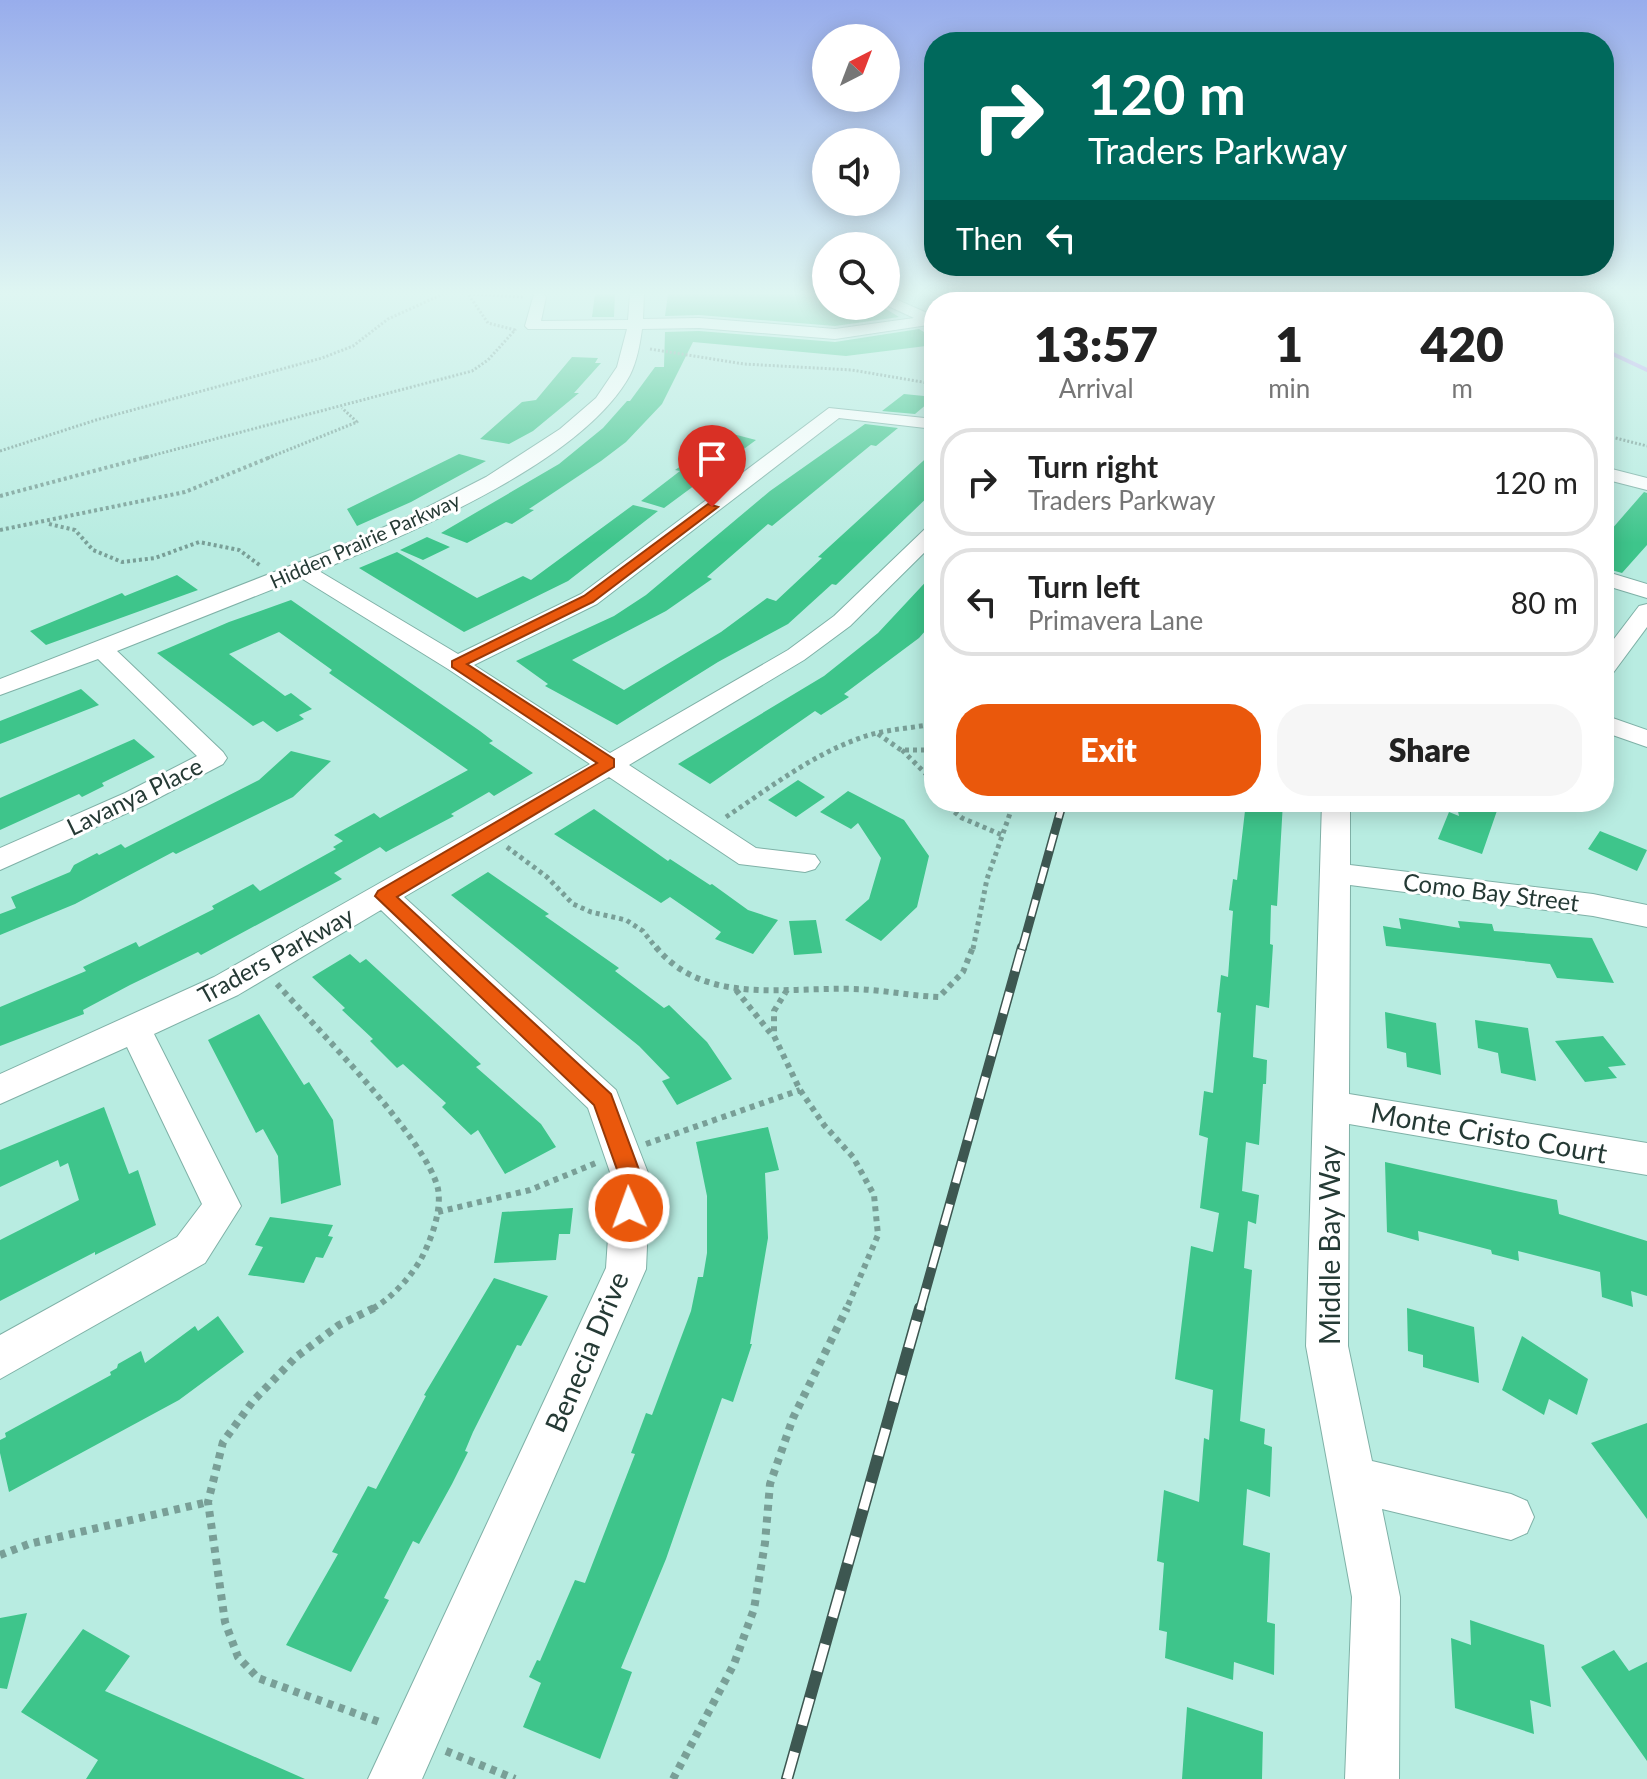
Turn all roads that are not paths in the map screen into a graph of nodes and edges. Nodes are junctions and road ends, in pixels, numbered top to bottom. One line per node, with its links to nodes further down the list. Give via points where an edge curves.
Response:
1 (620, 377): 6 (street, Hidden Prairie Parkway, via 600,403 545,448 455,504)
2 (924, 423): 12 (street, via 835,412 589,599)
3 (1614, 476): 4 (street)
4 (1647, 484)
5 (924, 541): 16 (street, Traders Parkway, via 842,621 796,655)
6 (303, 570): 10 (street, Hidden Prairie Parkway); 12 (street)
7 (1614, 581): 8 (street)
8 (1647, 591)
9 (1647, 611): 11 (street)
10 (102, 650): 13 (street, Hidden Prairie Parkway); 18 (street, Lavanya Place, via 214,758)
11 (1614, 655)
12 (457, 664): 16 (street)
13 (0, 688)
14 (1614, 727): 15 (street)
15 (1647, 739)
16 (609, 763): 19 (street, via 749,857); 21 (street, Traders Parkway)
17 (1336, 812): 20 (street, Middle Bay Way)
18 (0, 860)
19 (805, 862)
20 (1335, 873): 22 (street, Como Bay Street); 25 (street, Middle Bay Way)
21 (385, 896): 23 (street, Traders Parkway); 30 (street, Benecia Drive, via 603,1100 631,1178 626,1269)
22 (1647, 916)
23 (135, 1029): 24 (street, Traders Parkway); 27 (street, via 222,1206 191,1250)
24 (0, 1090)
25 (1331, 1106): 26 (street, Monte Cristo Court); 28 (street, Middle Bay Way, via 1327,1346)
26 (1647, 1159)
27 (0, 1358)
28 (1354, 1480): 29 (street); 31 (street, Middle Bay Way, via 1376,1597)
29 (1511, 1517)
30 (395, 1779)
31 (1372, 1779)

